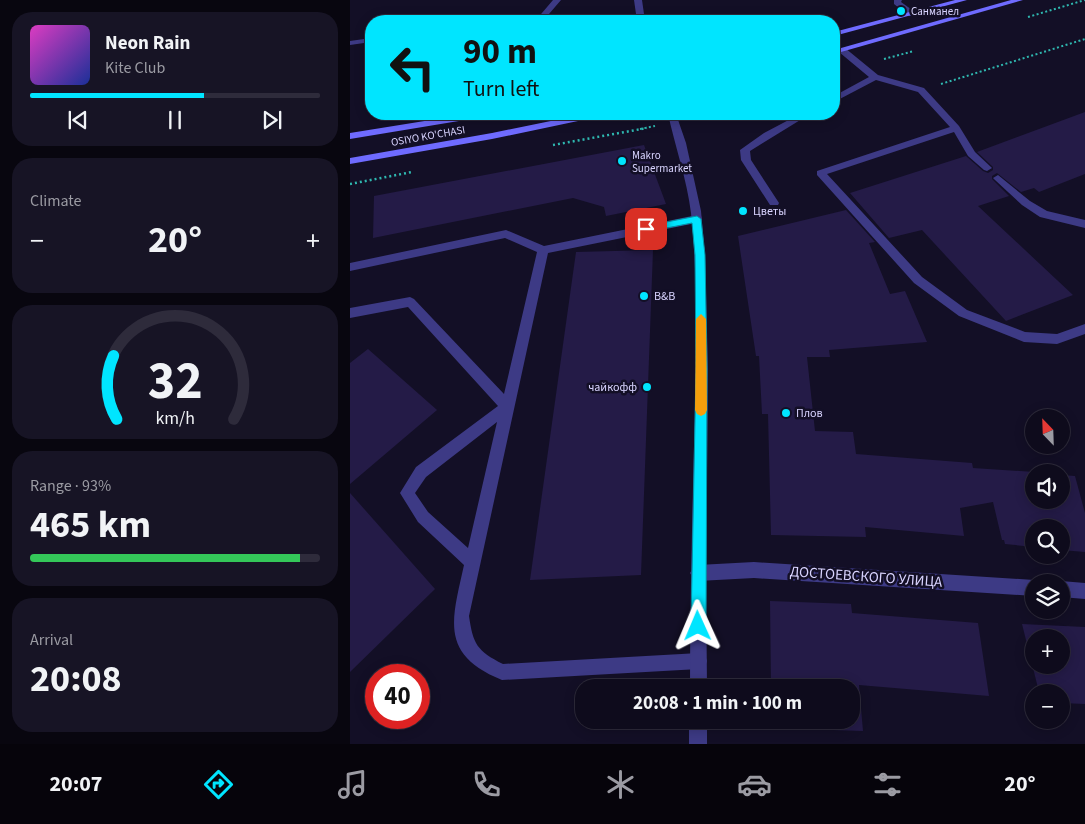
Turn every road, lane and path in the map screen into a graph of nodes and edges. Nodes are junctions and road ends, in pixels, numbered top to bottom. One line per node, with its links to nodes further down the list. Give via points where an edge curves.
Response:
1 (557, 0): 7 (street)
2 (638, 0): 8 (street)
3 (898, 0): 6 (street)
4 (963, 0): 6 (main road)
5 (1019, 0): 9 (main road)
6 (912, 14): 9 (main road); 10 (main road)
7 (544, 15)
8 (640, 15)
9 (928, 26): 14 (main road)
10 (840, 32)
11 (1085, 39): 17 (path)
12 (365, 41): 13 (street)
13 (350, 43)
14 (840, 50)
15 (840, 52): 16 (street)
16 (875, 77): 17 (street); 18 (street)
17 (921, 90): 23 (street)
18 (840, 96)
19 (447, 120): 24 (main road, OSIYO KO'CHASI)
20 (568, 120): 25 (main road, OSIYO KO'CHASI)
21 (674, 120): 29 (street)
22 (795, 120): 28 (street, via 745,150 746,160)
23 (956, 128): 26 (street, via 971,154); 34 (street, via 820,173 918,280 963,313 1024,337 1057,339)
24 (350, 136)
25 (350, 162)
26 (987, 168)
27 (998, 178): 30 (street, via 1044,214)
28 (774, 203)
29 (697, 219): 31 (street); 37 (street, via 702,369)
30 (1085, 224)
31 (543, 250): 32 (street, via 506,234); 35 (street)
32 (350, 267)
33 (350, 313): 35 (street, via 410,302)
34 (1085, 329)
35 (507, 407): 36 (street); 36 (street, via 421,472 407,493 423,517)
36 (473, 563): 41 (street, via 461,616 464,639 475,659 502,672)
37 (698, 573): 38 (street, ДОСТОЕВСКОГО УЛИЦА, via 754,570); 41 (street)
38 (1025, 587)
39 (1070, 590): 40 (street)
40 (1085, 591)
41 (699, 661): 42 (street)
42 (699, 679)
43 (698, 729): 44 (street)
44 (698, 744)

